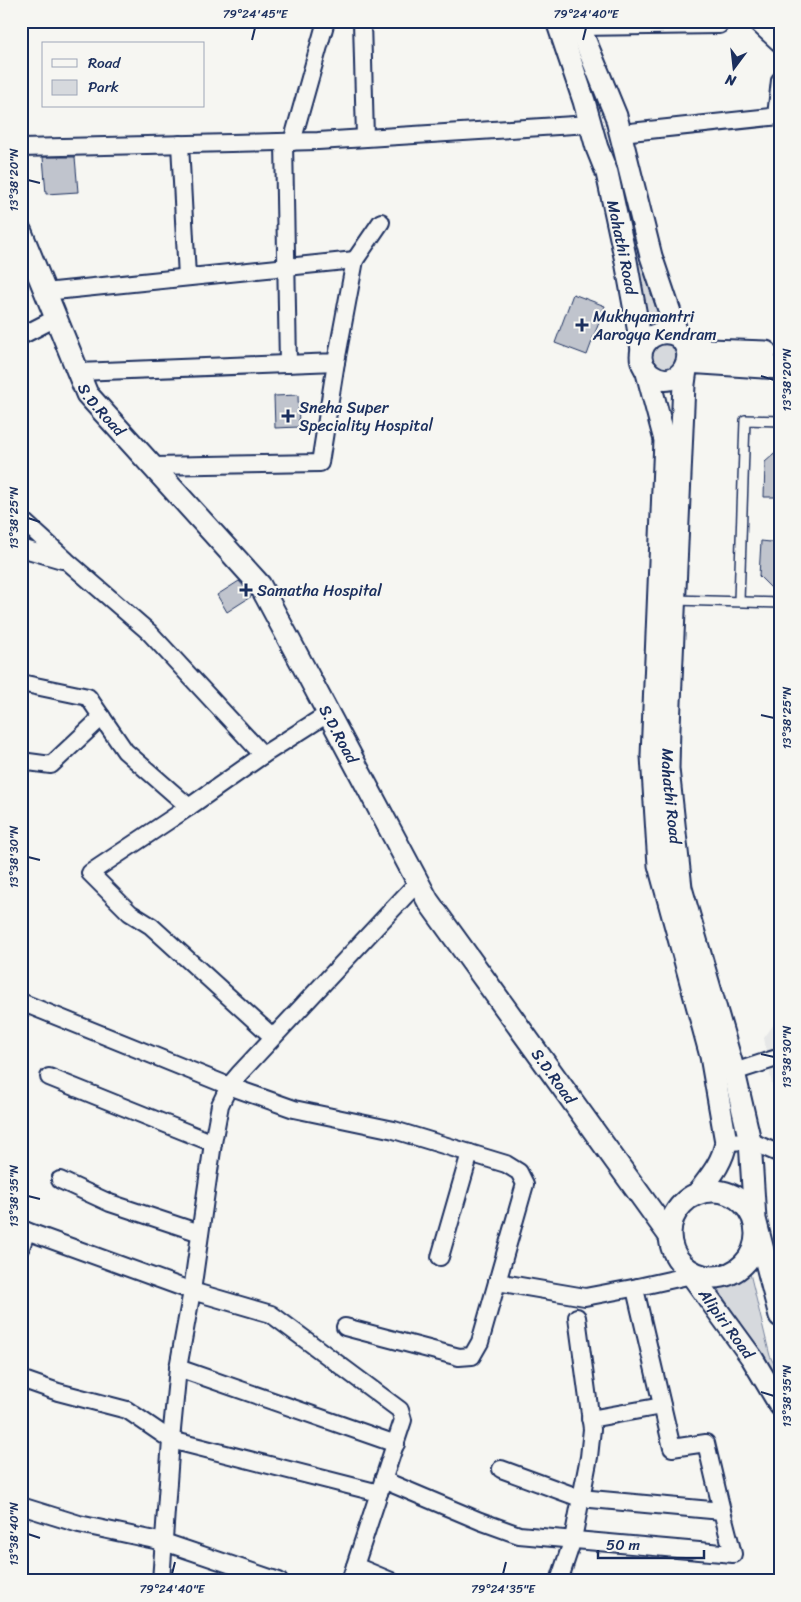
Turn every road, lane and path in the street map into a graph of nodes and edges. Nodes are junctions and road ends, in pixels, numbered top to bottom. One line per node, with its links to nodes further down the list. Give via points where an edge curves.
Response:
1 (326, 21): 15 (street)
2 (362, 21): 13 (street)
3 (558, 21): 10 (street, Mahathi Road)
4 (720, 21): 6 (street, via 719,25)
5 (755, 21): 7 (street)
6 (578, 24): 9 (street, Mahathi Road)
7 (780, 44)
8 (780, 80): 11 (street)
9 (609, 96): 10 (street); 14 (street, Mahathi Road)
10 (584, 101): 12 (street, Mahathi Road)
11 (778, 116): 14 (street)
12 (590, 124): 13 (street); 18 (street, Mahathi Road)
13 (365, 138): 15 (street)
14 (622, 139): 18 (street); 21 (street, Mahathi Road)
15 (288, 142): 16 (street); 24 (street)
16 (180, 144): 17 (street); 25 (street)
17 (21, 148)
18 (597, 148): 23 (street, Mahathi Road, via 607,173)
19 (381, 222): 22 (street)
20 (21, 232): 26 (street, S.D.Road)
21 (651, 256): 23 (street); 29 (street, Mahathi Road)
22 (355, 260): 24 (street); 32 (street)
23 (626, 261): 31 (street, Mahathi Road)
24 (286, 267): 25 (street); 33 (street)
25 (188, 277): 26 (street)
26 (45, 292): 27 (street, S.D.Road)
27 (56, 318): 28 (street); 35 (street, S.D.Road)
28 (21, 336)
29 (684, 348): 30 (street); 31 (street, via 671,333 657,333 645,342); 31 (street, via 683,370 669,379 652,375); 34 (street); 41 (street, Mahathi Road)
30 (780, 353)
31 (644, 359): 48 (street, Mahathi Road, via 665,440)
32 (336, 362): 33 (street); 37 (street, via 320,463)
33 (288, 364): 35 (street)
34 (780, 368)
35 (78, 372): 37 (street, S.D.Road, via 87,394)
36 (780, 421): 42 (lane, via 745,420)
37 (153, 466): 45 (street, S.D.Road, via 260,584)
38 (21, 519): 40 (street)
39 (21, 548): 40 (street)
40 (67, 561): 47 (street, via 149,632)
41 (674, 600): 42 (lane); 48 (street, Mahathi Road)
42 (739, 602): 43 (lane)
43 (780, 603)
44 (21, 683): 46 (street, via 88,696)
45 (328, 713): 47 (street); 51 (street, S.D.Road)
46 (102, 718): 49 (street, via 51,765); 50 (street, via 126,751)
47 (263, 755): 50 (street)
48 (660, 756): 55 (street, Mahathi Road, via 668,768 681,888); 59 (street, Mahathi Road, via 659,865 711,1056)
49 (21, 761)
50 (189, 807): 53 (street, via 90,873 130,914 151,926)
51 (418, 882): 53 (street); 68 (street, S.D.Road, via 428,902)
52 (21, 1002): 57 (street)
53 (273, 1037): 57 (street)
54 (780, 1057): 55 (street)
55 (734, 1072): 58 (street, Mahathi Road)
56 (49, 1077): 60 (street)
57 (229, 1086): 60 (street, via 220,1105); 61 (street, via 294,1109 394,1130)
58 (750, 1141): 59 (street); 62 (street); 65 (street, Mahathi Road)
59 (726, 1142): 64 (street, Mahathi Road, via 720,1164)
60 (212, 1143): 67 (street)
61 (470, 1153): 70 (street); 72 (street, via 506,1164 519,1172 525,1184)
62 (780, 1154)
63 (60, 1180): 67 (street, via 110,1203)
64 (698, 1193): 65 (street, via 726,1192 738,1198); 68 (street, via 677,1209)
65 (754, 1219): 71 (street, via 755,1246 740,1268 728,1275 714,1277); 75 (street)
66 (24, 1230): 69 (street); 74 (street)
67 (200, 1233): 74 (street)
68 (669, 1235): 71 (street, via 678,1260)
69 (21, 1247)
70 (440, 1257)
71 (690, 1272): 73 (street); 80 (street, Alipiri Road, via 752,1358)
72 (497, 1282): 73 (street, via 585,1297); 77 (street, via 480,1342 472,1356 459,1357)
73 (638, 1288): 81 (street, via 636,1292)
74 (192, 1291): 78 (street); 84 (street, via 271,1314 400,1410 403,1420)
75 (780, 1316)
76 (577, 1317): 82 (street)
77 (345, 1327)
78 (178, 1368): 83 (street); 84 (street)
79 (21, 1379): 83 (street, via 126,1410)
80 (780, 1405)
81 (662, 1406): 82 (street); 89 (street, via 672,1448 706,1443)
82 (590, 1419): 87 (street, via 589,1457)
83 (171, 1440): 86 (street); 91 (street)
84 (396, 1444): 86 (street)
85 (501, 1469): 87 (street)
86 (381, 1487): 90 (street, via 520,1535); 92 (street)
87 (580, 1498): 89 (street); 90 (street)
88 (21, 1506): 91 (street, via 80,1524)
89 (722, 1511): 90 (street, via 733,1554)
90 (573, 1539): 96 (street)
91 (164, 1542): 93 (street); 94 (street)
92 (353, 1573): 95 (street)
93 (161, 1581)
94 (279, 1581)
95 (391, 1581)
96 (559, 1581)

